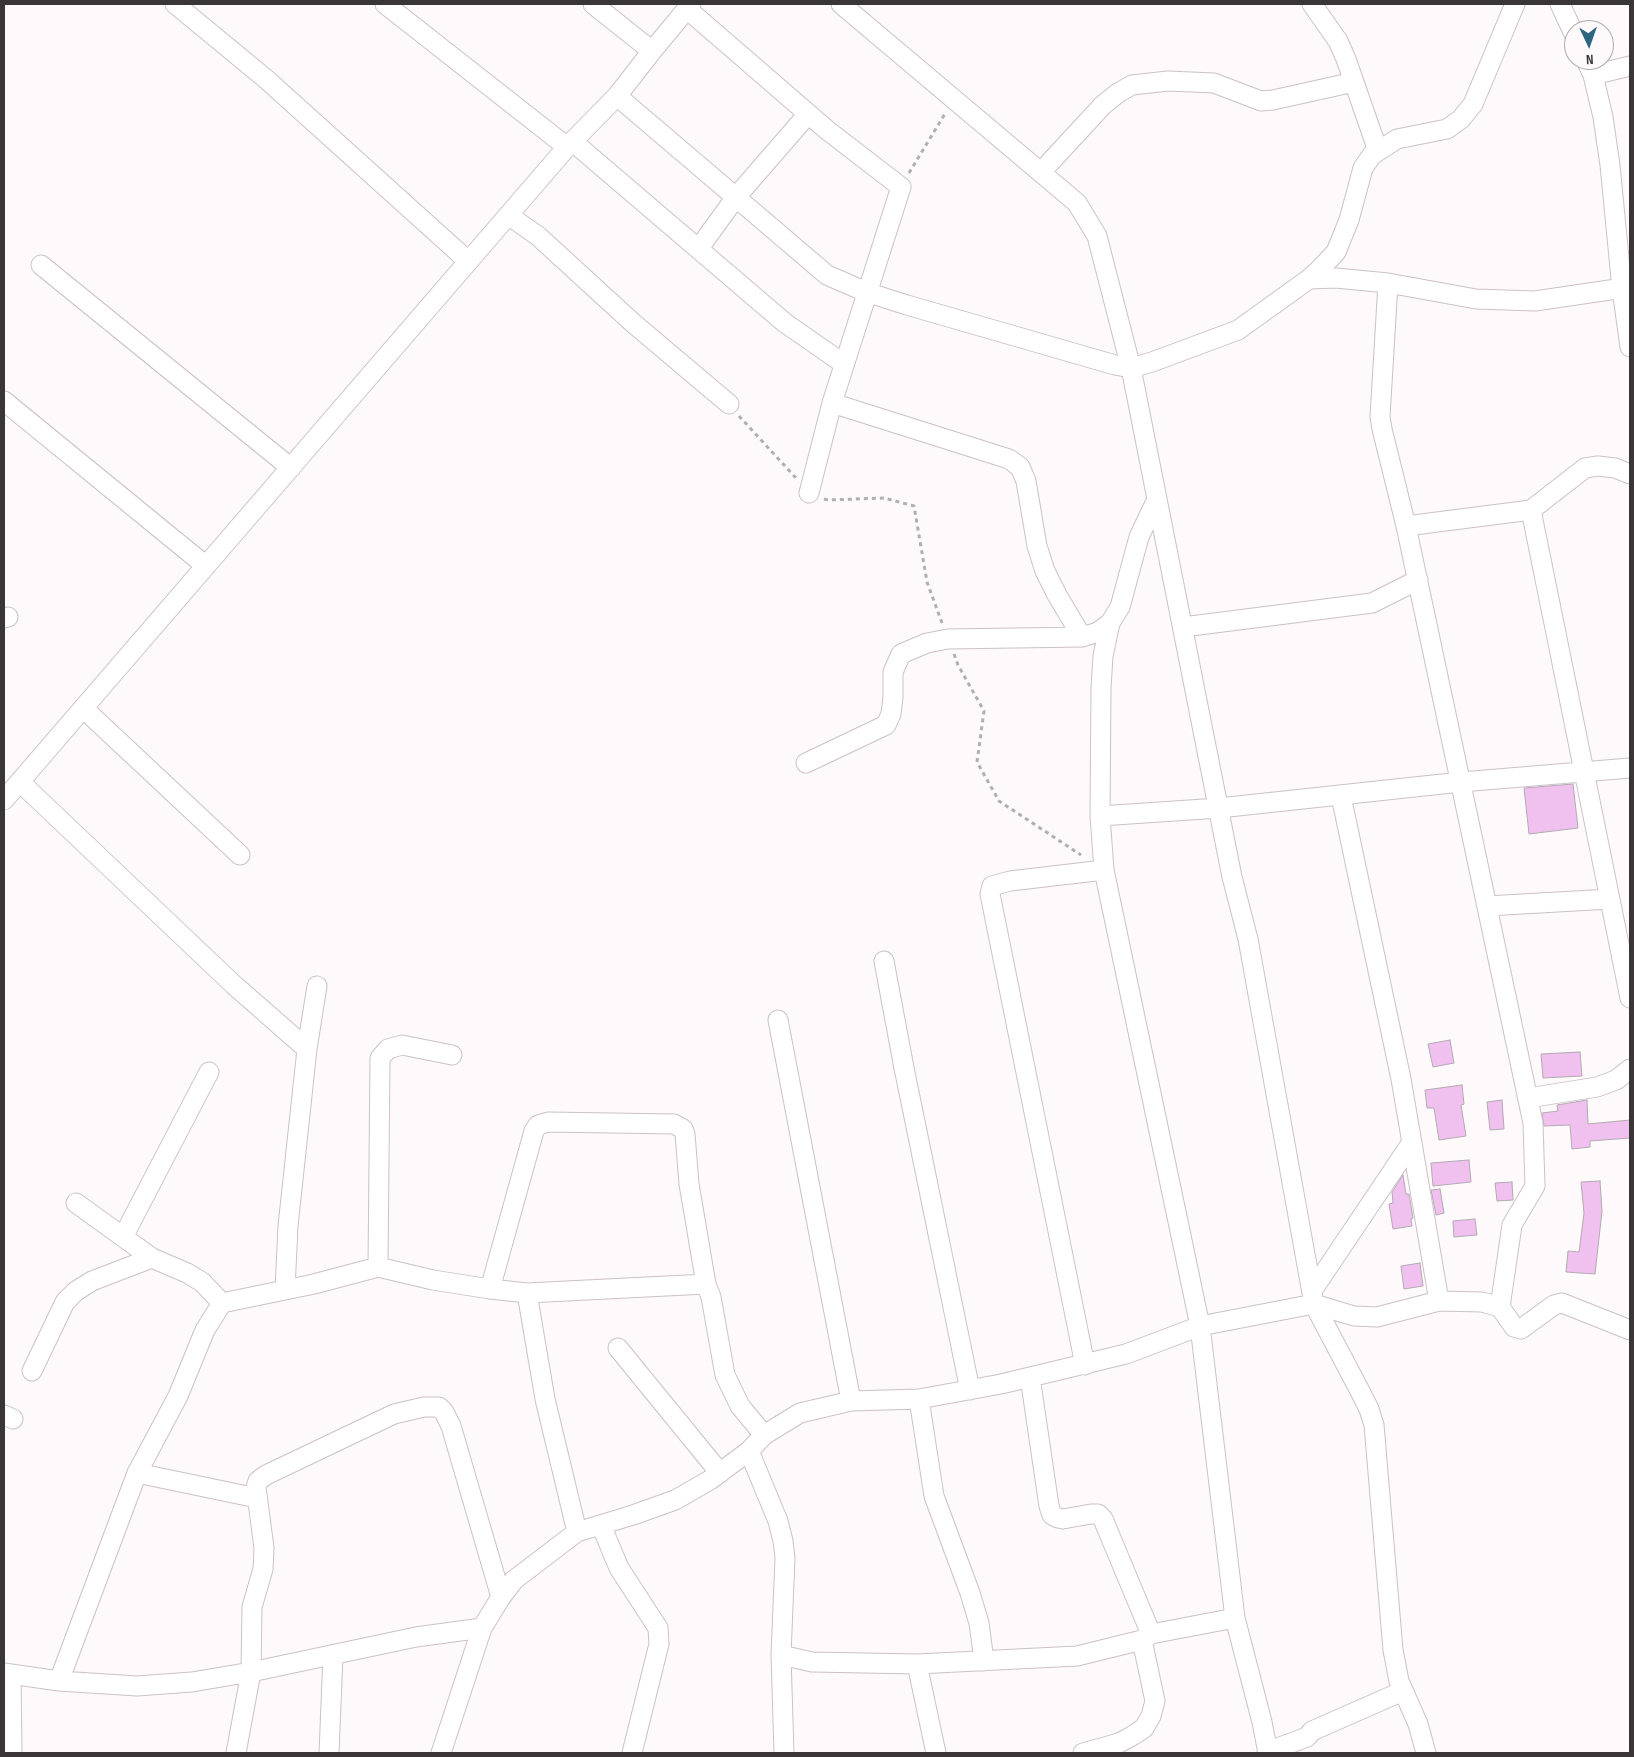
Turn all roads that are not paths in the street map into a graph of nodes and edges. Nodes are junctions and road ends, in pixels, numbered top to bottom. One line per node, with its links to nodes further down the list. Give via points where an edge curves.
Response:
1 (175, 4): 23 (street, via 266,78)
2 (385, 4): 17 (street)
3 (593, 4): 10 (street)
4 (840, 4): 19 (street)
5 (1312, 4): 14 (street, via 1338,41)
6 (1515, 4): 18 (street, via 1473,104 1461,119 1447,129 1397,139)
7 (1560, 4): 9 (street)
8 (689, 6): 10 (street); 16 (street)
9 (1567, 20)
10 (652, 51): 15 (street)
11 (1630, 66): 12 (street)
12 (1614, 67)
13 (1590, 70): 27 (street, via 1603,117)
14 (1354, 82): 18 (street); 19 (street, via 1260,101 1214,84 1168,81 1132,85 1103,105)
15 (617, 96): 17 (street); 20 (street)
16 (808, 114): 20 (street); 28 (street, via 900,187)
17 (570, 144): 21 (street); 22 (street)
18 (1378, 151): 25 (street, via 1363,168 1349,220 1336,252)
19 (1041, 172): 31 (street, via 1078,203 1097,236)
20 (736, 197): 22 (street); 28 (street, via 828,275)
21 (508, 215): 23 (street); 34 (street, via 538,236 633,323)
22 (699, 248): 30 (street, via 785,323)
23 (468, 262): 35 (street)
24 (41, 265): 35 (street)
25 (1309, 279): 26 (street); 31 (street, via 1238,330)
26 (1388, 283): 27 (street, via 1476,299 1535,301); 40 (street, via 1380,417)
27 (1626, 288): 29 (street)
28 (866, 292): 30 (street); 31 (street)
29 (1630, 347)
30 (844, 364): 33 (street)
31 (1131, 368): 38 (street)
32 (4, 401): 41 (street)
33 (832, 403): 37 (street); 45 (street, via 1009,459 1020,467 1026,481 1037,546 1045,571)
34 (729, 404)
35 (291, 468): 41 (street)
36 (1630, 474): 39 (street, via 1615,468 1585,468)
37 (809, 493)
38 (1157, 499): 43 (street, via 1139,537 1120,607); 44 (street)
39 (1531, 510): 40 (street); 49 (street)
40 (1406, 526): 42 (street)
41 (206, 566): 46 (street)
42 (1418, 580): 44 (street, via 1372,603); 51 (street)
43 (1110, 623): 45 (street, via 1098,632); 55 (street, via 1101,688)
44 (1183, 627): 54 (street)
45 (1082, 637): 47 (street, via 948,639 927,643 901,654 893,672 891,714 886,725)
46 (83, 708): 50 (street); 56 (street)
47 (806, 763)
48 (1630, 768): 49 (street)
49 (1584, 771): 51 (street); 58 (street)
50 (20, 782): 53 (street); 64 (street, via 234,985)
51 (1461, 782): 52 (street); 59 (street)
52 (1341, 796): 54 (street); 69 (street)
53 (4, 800)
54 (1218, 808): 55 (street); 78 (street, via 1248,939)
55 (1100, 816): 57 (street)
56 (240, 855)
57 (1104, 870): 82 (street); 85 (street, via 1010,880 992,886 990,894)
58 (1610, 899): 59 (street); 62 (street)
59 (1487, 906): 68 (street)
60 (884, 961): 88 (street)
61 (317, 986): 64 (street)
62 (1630, 998)
63 (778, 1020): 90 (street)
64 (307, 1049): 76 (street)
65 (452, 1055): 73 (street, via 402,1045 388,1049 380,1058)
66 (1630, 1069): 68 (street, via 1616,1080 1597,1086)
67 (209, 1072): 71 (street)
68 (1528, 1098): 81 (street, via 1533,1123 1534,1186 1512,1225)
69 (1412, 1142): 78 (street); 79 (street)
70 (76, 1203): 71 (street)
71 (123, 1237): 72 (street)
72 (152, 1258): 80 (street, via 202,1282); 86 (street, via 92,1281 76,1291 65,1302)
73 (378, 1267): 75 (street); 76 (street)
74 (706, 1284): 75 (street, via 683,1129 674,1124 548,1122 534,1130); 77 (street); 91 (street, via 725,1375 740,1406)
75 (490, 1289): 77 (street)
76 (284, 1290): 80 (street)
77 (527, 1293): 97 (street, via 545,1399)
78 (1313, 1298): 79 (street, via 1354,1316 1377,1317); 82 (street); 109 (street, via 1362,1394 1374,1425 1393,1650)
79 (1439, 1301): 81 (street, via 1482,1302)
80 (222, 1303): 94 (street, via 205,1330 178,1396)
81 (1500, 1307): 83 (street, via 1518,1329 1562,1303)
82 (1200, 1326): 85 (street, via 1126,1354); 99 (street)
83 (1630, 1330)
84 (618, 1348): 93 (street)
85 (1085, 1365): 87 (street)
86 (32, 1371)
87 (1030, 1377): 88 (street); 101 (street, via 1052,1515 1063,1519 1098,1514 1103,1519)
88 (970, 1390): 89 (street)
89 (920, 1399): 90 (street); 104 (street, via 934,1496 979,1622)
90 (851, 1401): 91 (street, via 800,1413)
91 (764, 1435): 92 (street)
92 (749, 1451): 93 (street); 103 (street, via 783,1541)
93 (720, 1472): 96 (street, via 675,1500)
94 (137, 1473): 95 (street); 108 (street)
95 (257, 1498): 98 (street, via 258,1481 266,1475 394,1414 439,1407 451,1426); 106 (street, via 264,1548 263,1569 252,1607)
96 (602, 1525): 97 (street); 115 (street, via 619,1568 658,1628 659,1644)
97 (577, 1532): 98 (street, via 514,1580)
98 (500, 1597): 100 (street)
99 (1235, 1618): 101 (street); 110 (street)
100 (482, 1628): 102 (street, via 416,1637); 114 (street)
101 (1146, 1637): 104 (street, via 1077,1656); 118 (street, via 1155,1701 1151,1716 1144,1728 1132,1736)
102 (333, 1655): 106 (street); 113 (street)
103 (781, 1655): 105 (street, via 812,1662); 116 (street)
104 (984, 1661): 105 (street)
105 (917, 1664): 117 (street)
106 (251, 1672): 108 (street, via 192,1682 137,1686); 112 (street)
107 (8, 1674): 108 (street); 111 (street)
108 (59, 1681)
109 (1404, 1690): 110 (street, via 1312,1731 1307,1737); 119 (street)
110 (1268, 1752)
111 (12, 1753)
112 (236, 1753)
113 (329, 1753)
114 (441, 1753)
115 (632, 1753)
116 (784, 1753)
117 (936, 1753)
118 (1083, 1753)
119 (1426, 1753)

